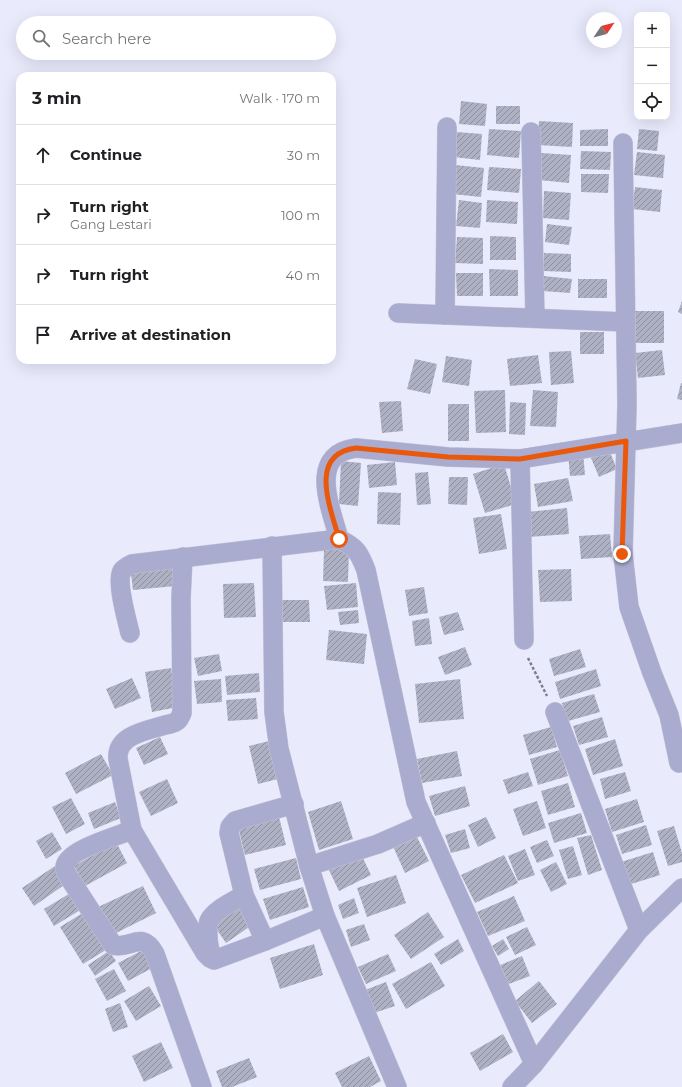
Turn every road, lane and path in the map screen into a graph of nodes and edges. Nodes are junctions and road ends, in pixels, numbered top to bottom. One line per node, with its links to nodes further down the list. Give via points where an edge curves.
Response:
1 (448, 127): 5 (street)
2 (531, 132): 6 (street)
3 (623, 143): 7 (street)
4 (398, 314): 5 (street)
5 (444, 315): 6 (street)
6 (535, 318): 7 (street)
7 (626, 322): 9 (street)
8 (682, 433): 9 (street)
9 (626, 441): 10 (street); 17 (street, via 622,554 629,607 669,715)
10 (520, 459): 11 (street, via 448,457 346,449 331,460 326,483 326,496); 15 (street)
11 (339, 539): 12 (street); 19 (street, via 352,545 360,555 366,570 416,802)
12 (272, 546): 13 (street); 18 (street, via 275,719 279,749)
13 (183, 558): 14 (street, via 132,564 122,572 121,590); 20 (street, via 182,713 173,723 140,732 126,740 117,751)
14 (130, 633)
15 (524, 640): 16 (path, via 528,659)
16 (555, 712): 25 (street)
17 (678, 763)
18 (294, 804): 21 (street); 23 (street, via 235,821 230,826 229,833)
19 (426, 823): 21 (street, via 378,844); 28 (street)
20 (132, 830): 27 (street, via 205,953); 29 (street, via 78,851 68,860 66,872 113,945 119,947 139,941 151,946)
21 (309, 866): 24 (street)
22 (682, 888): 25 (street)
23 (244, 895): 26 (street); 27 (street, via 212,916 209,922 210,952)
24 (325, 916): 26 (street); 30 (street)
25 (639, 930): 28 (street)
26 (265, 941): 27 (street)
27 (214, 960)
28 (534, 1064): 31 (street)
29 (202, 1087)
30 (397, 1087)
31 (512, 1087)

